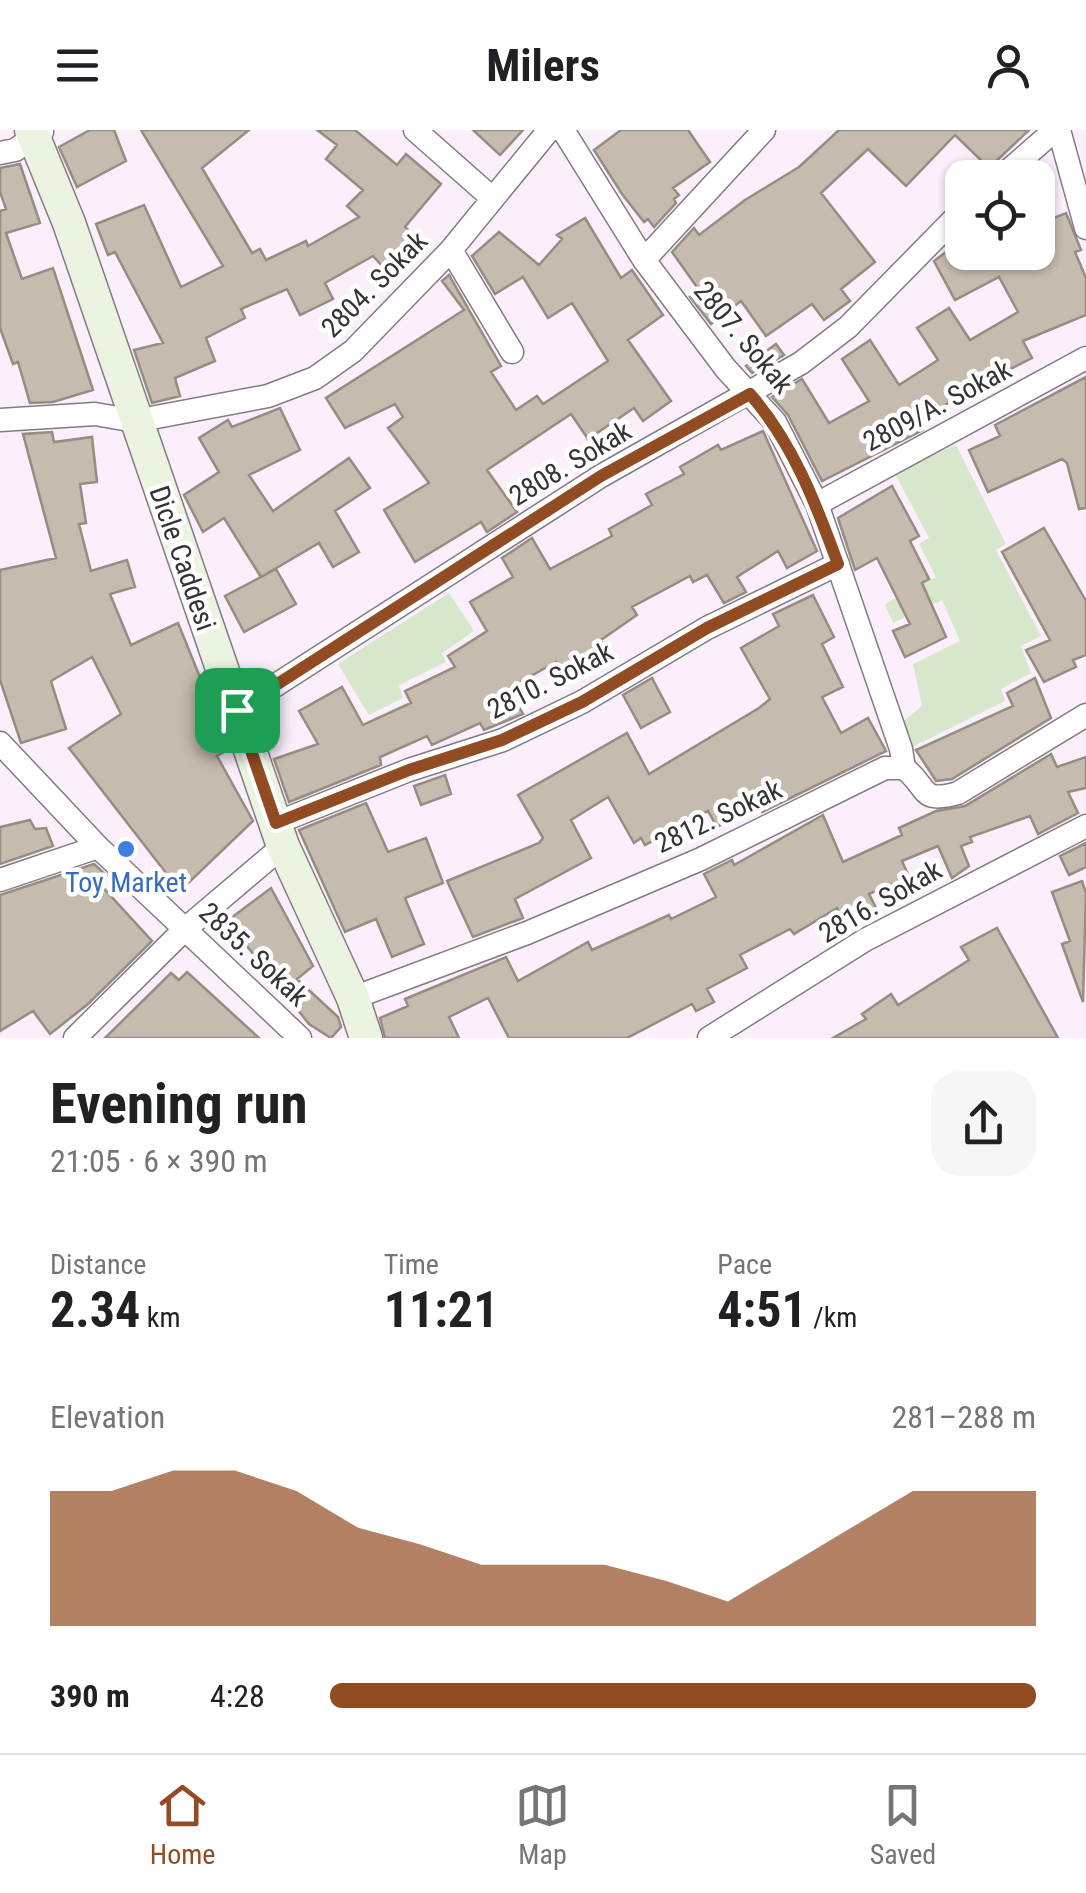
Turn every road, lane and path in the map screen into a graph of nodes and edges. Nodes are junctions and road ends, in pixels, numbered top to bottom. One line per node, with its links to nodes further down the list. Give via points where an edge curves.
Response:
1 (415, 130): 9 (street)
2 (548, 130): 9 (street, 2804. Sokak)
3 (562, 130): 13 (street, 2807. Sokak)
4 (764, 130): 13 (street)
5 (1057, 130): 8 (street); 11 (street)
6 (37, 133): 7 (street); 18 (street, Dicle Caddesi)
7 (0, 153)
8 (1021, 160)
9 (492, 198): 12 (street, 2804. Sokak)
10 (945, 228): 16 (street, 2808. Sokak, via 848,327)
11 (1086, 228)
12 (451, 250): 14 (street); 18 (street, 2804. Sokak, via 353,351 315,378 268,396)
13 (644, 260): 16 (street, 2807. Sokak)
14 (512, 352)
15 (1086, 358): 19 (street, 2809/A. Sokak)
16 (750, 394): 19 (street, 2807. Sokak, via 775,422); 21 (street, 2808. Sokak, via 601,476)
17 (0, 420): 18 (street, 2804. Sokak, via 95,414)
18 (135, 420): 21 (street, Dicle Caddesi)
19 (816, 504): 20 (street, 2807. Sokak)
20 (838, 564): 24 (street, 2807. Sokak); 26 (street, 2810. Sokak, via 707,628 582,702 502,740 409,770)
21 (237, 710): 26 (street, Dicle Caddesi)
22 (1086, 715): 24 (street, via 958,793 927,796)
23 (0, 743): 27 (street, 2835. Sokak)
24 (904, 768): 30 (street, 2812. Sokak, via 885,768 701,860)
25 (1086, 826): 34 (street, 2816. Sokak, via 865,940)
26 (280, 835): 29 (street, 2810. Sokak); 30 (street, Dicle Caddesi)
27 (98, 847): 28 (street); 29 (street, 2835. Sokak)
28 (0, 880)
29 (184, 930): 31 (street, 2810. Sokak); 32 (street, 2835. Sokak)
30 (353, 998): 33 (street, Dicle Caddesi)
31 (75, 1038)
32 (300, 1038)
33 (366, 1038)
34 (708, 1038)

